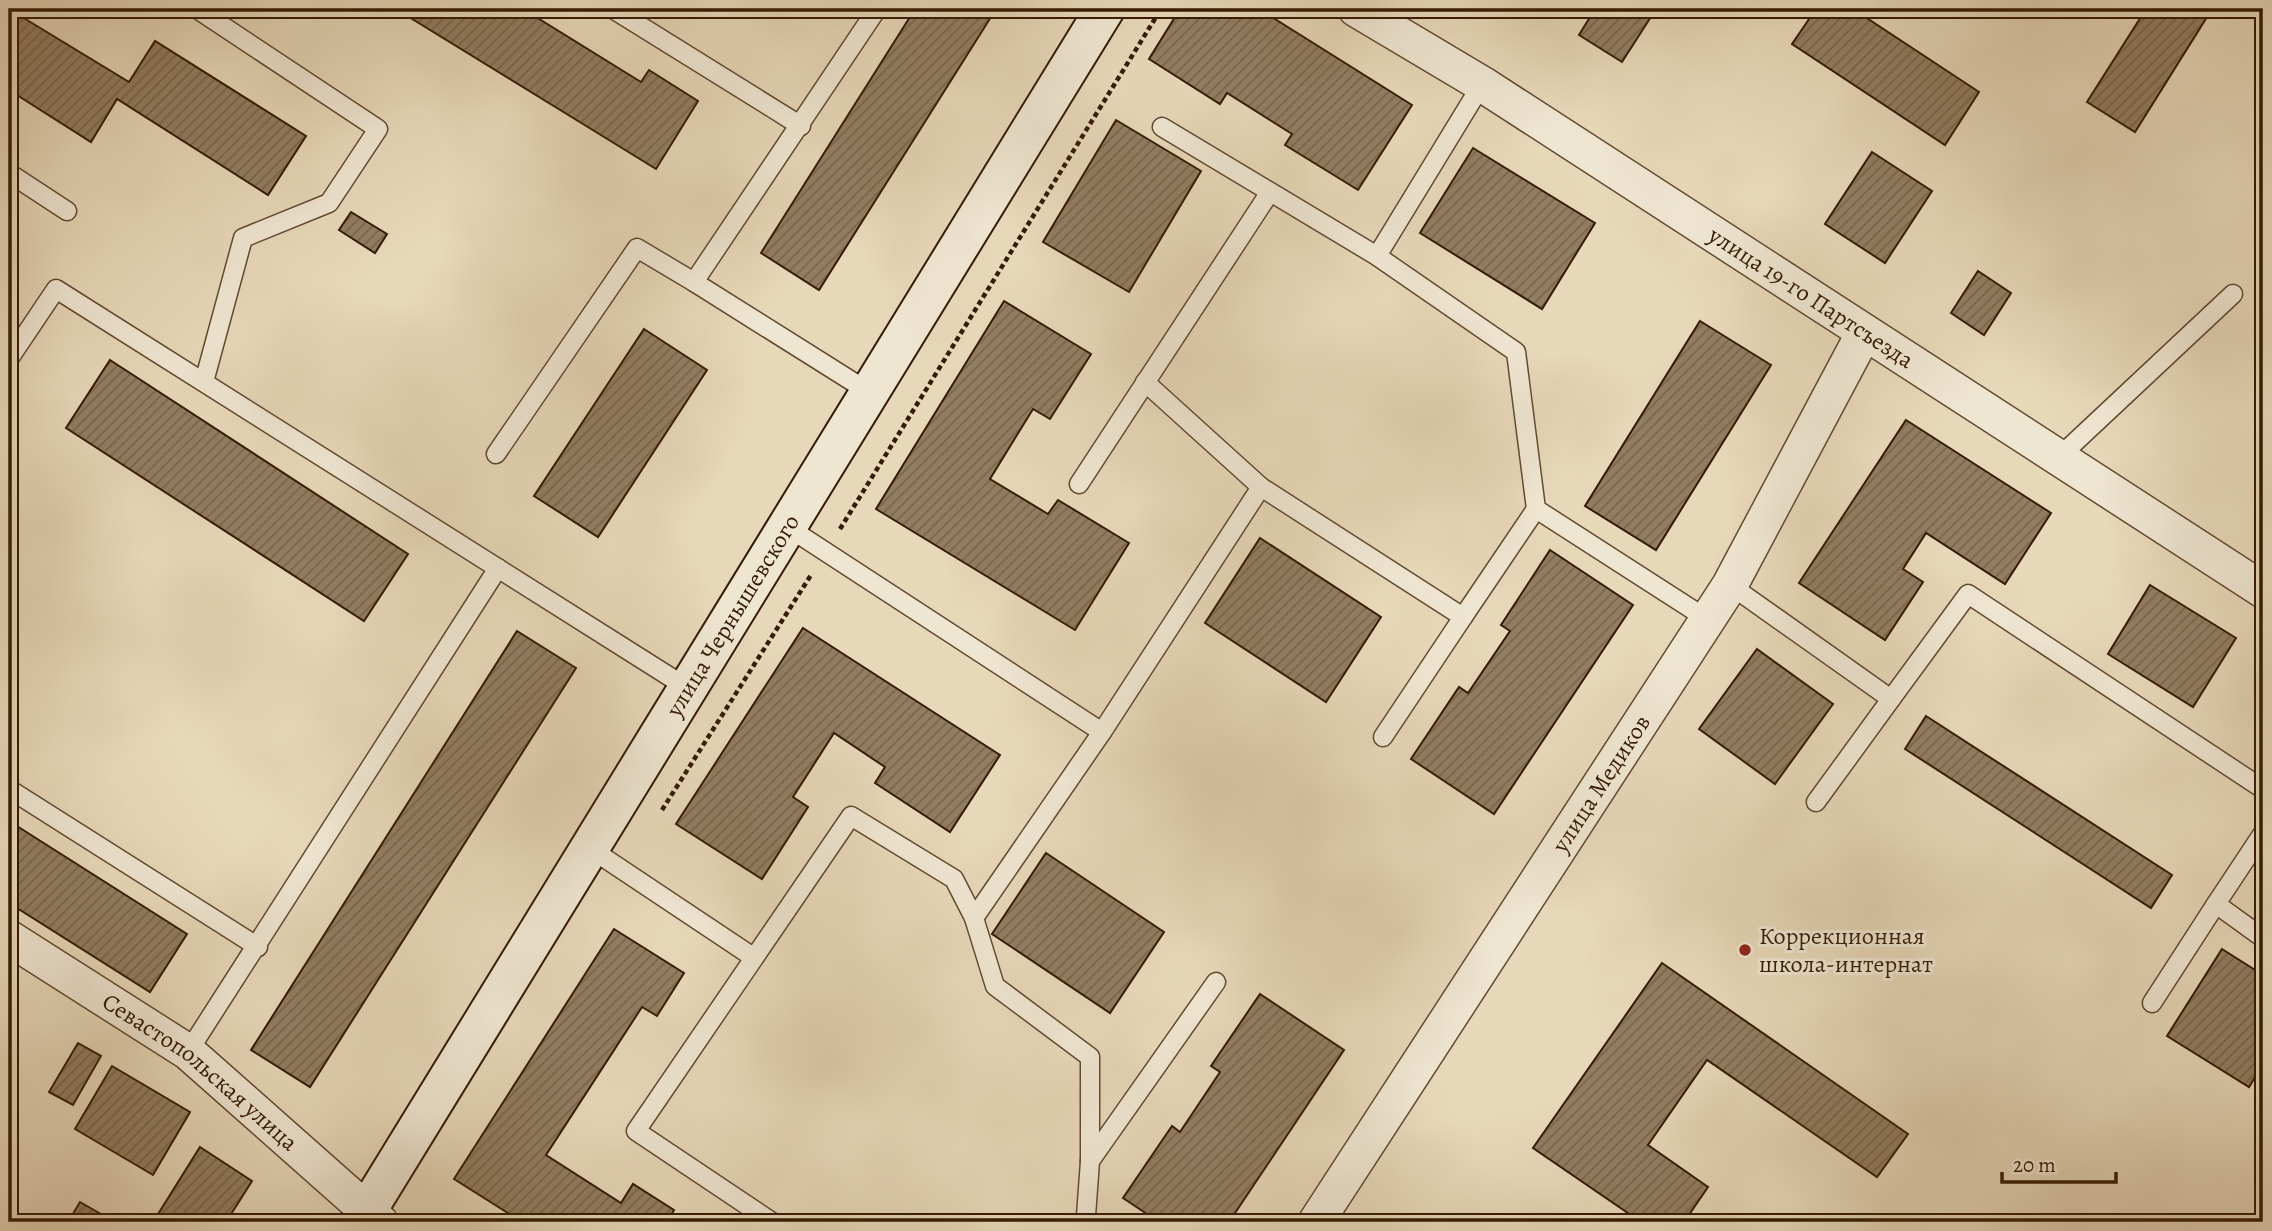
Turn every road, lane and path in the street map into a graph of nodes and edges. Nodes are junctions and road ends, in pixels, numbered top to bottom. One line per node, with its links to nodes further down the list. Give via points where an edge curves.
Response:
1 (197, 9): 18 (lane, via 378,129 329,203 243,238)
2 (613, 9): 8 (lane)
3 (877, 9): 8 (lane)
4 (1105, 9): 20 (street, улица Чернышевского)
5 (1161, 9): 27 (path)
6 (1356, 9): 7 (street, улица 19-го Партсъезда)
7 (1482, 84): 13 (lane); 16 (street, улица 19-го Партсъезда)
8 (800, 126): 14 (lane)
9 (1162, 127): 11 (lane)
10 (9, 173): 12 (lane)
11 (1270, 192): 13 (lane); 19 (lane)
12 (67, 211)
13 (1377, 256): 25 (lane, via 1516,352)
14 (694, 282): 20 (lane); 21 (lane, via 638,248)
15 (2234, 294): 22 (lane)
16 (1864, 333): 22 (street, улица 19-го Партсъезда); 29 (street, улица Медиков)
17 (9, 359): 18 (lane, via 56,289)
18 (204, 382): 28 (lane)
19 (1146, 382): 23 (lane); 24 (lane)
20 (869, 392): 26 (street, улица Чернышевского)
21 (496, 454)
22 (2058, 458): 30 (street, улица 19-го Партсъезда)
23 (1079, 484)
24 (1262, 486): 31 (lane); 35 (lane)
25 (1536, 509): 31 (lane); 32 (lane)
26 (786, 526): 27 (lane); 33 (street, улица Чернышевского)
27 (826, 552): 35 (lane); 40 (path)
28 (498, 568): 33 (lane); 47 (lane)
29 (1730, 585): 32 (street, улица Медиков); 34 (lane)
30 (2263, 590)
31 (1463, 617): 36 (lane)
32 (1707, 620): 56 (street, улица Медиков)
33 (686, 687): 42 (street, улица Чернышевского)
34 (1891, 699): 38 (lane, via 1968,594); 39 (lane)
35 (1102, 732): 44 (lane)
36 (1383, 737)
37 (9, 789): 47 (lane)
38 (2263, 789)
39 (1816, 802)
40 (660, 814)
41 (2263, 833): 43 (lane)
42 (588, 847): 48 (lane); 53 (street, улица Чернышевского)
43 (2216, 904): 45 (lane); 50 (lane)
44 (974, 918): 48 (lane, via 954,879 851,816); 52 (lane, via 995,986 1090,1057)
45 (2263, 937)
46 (9, 938): 51 (street, Севастопольская улица)
47 (258, 947): 51 (lane)
48 (753, 957): 55 (lane, via 636,1131)
49 (1216, 982): 52 (lane)
50 (2152, 1003)
51 (188, 1052): 53 (street, Севастопольская улица)
52 (1090, 1161): 54 (lane)
53 (369, 1219)
54 (1087, 1220)
55 (772, 1222)
56 (1316, 1222)

